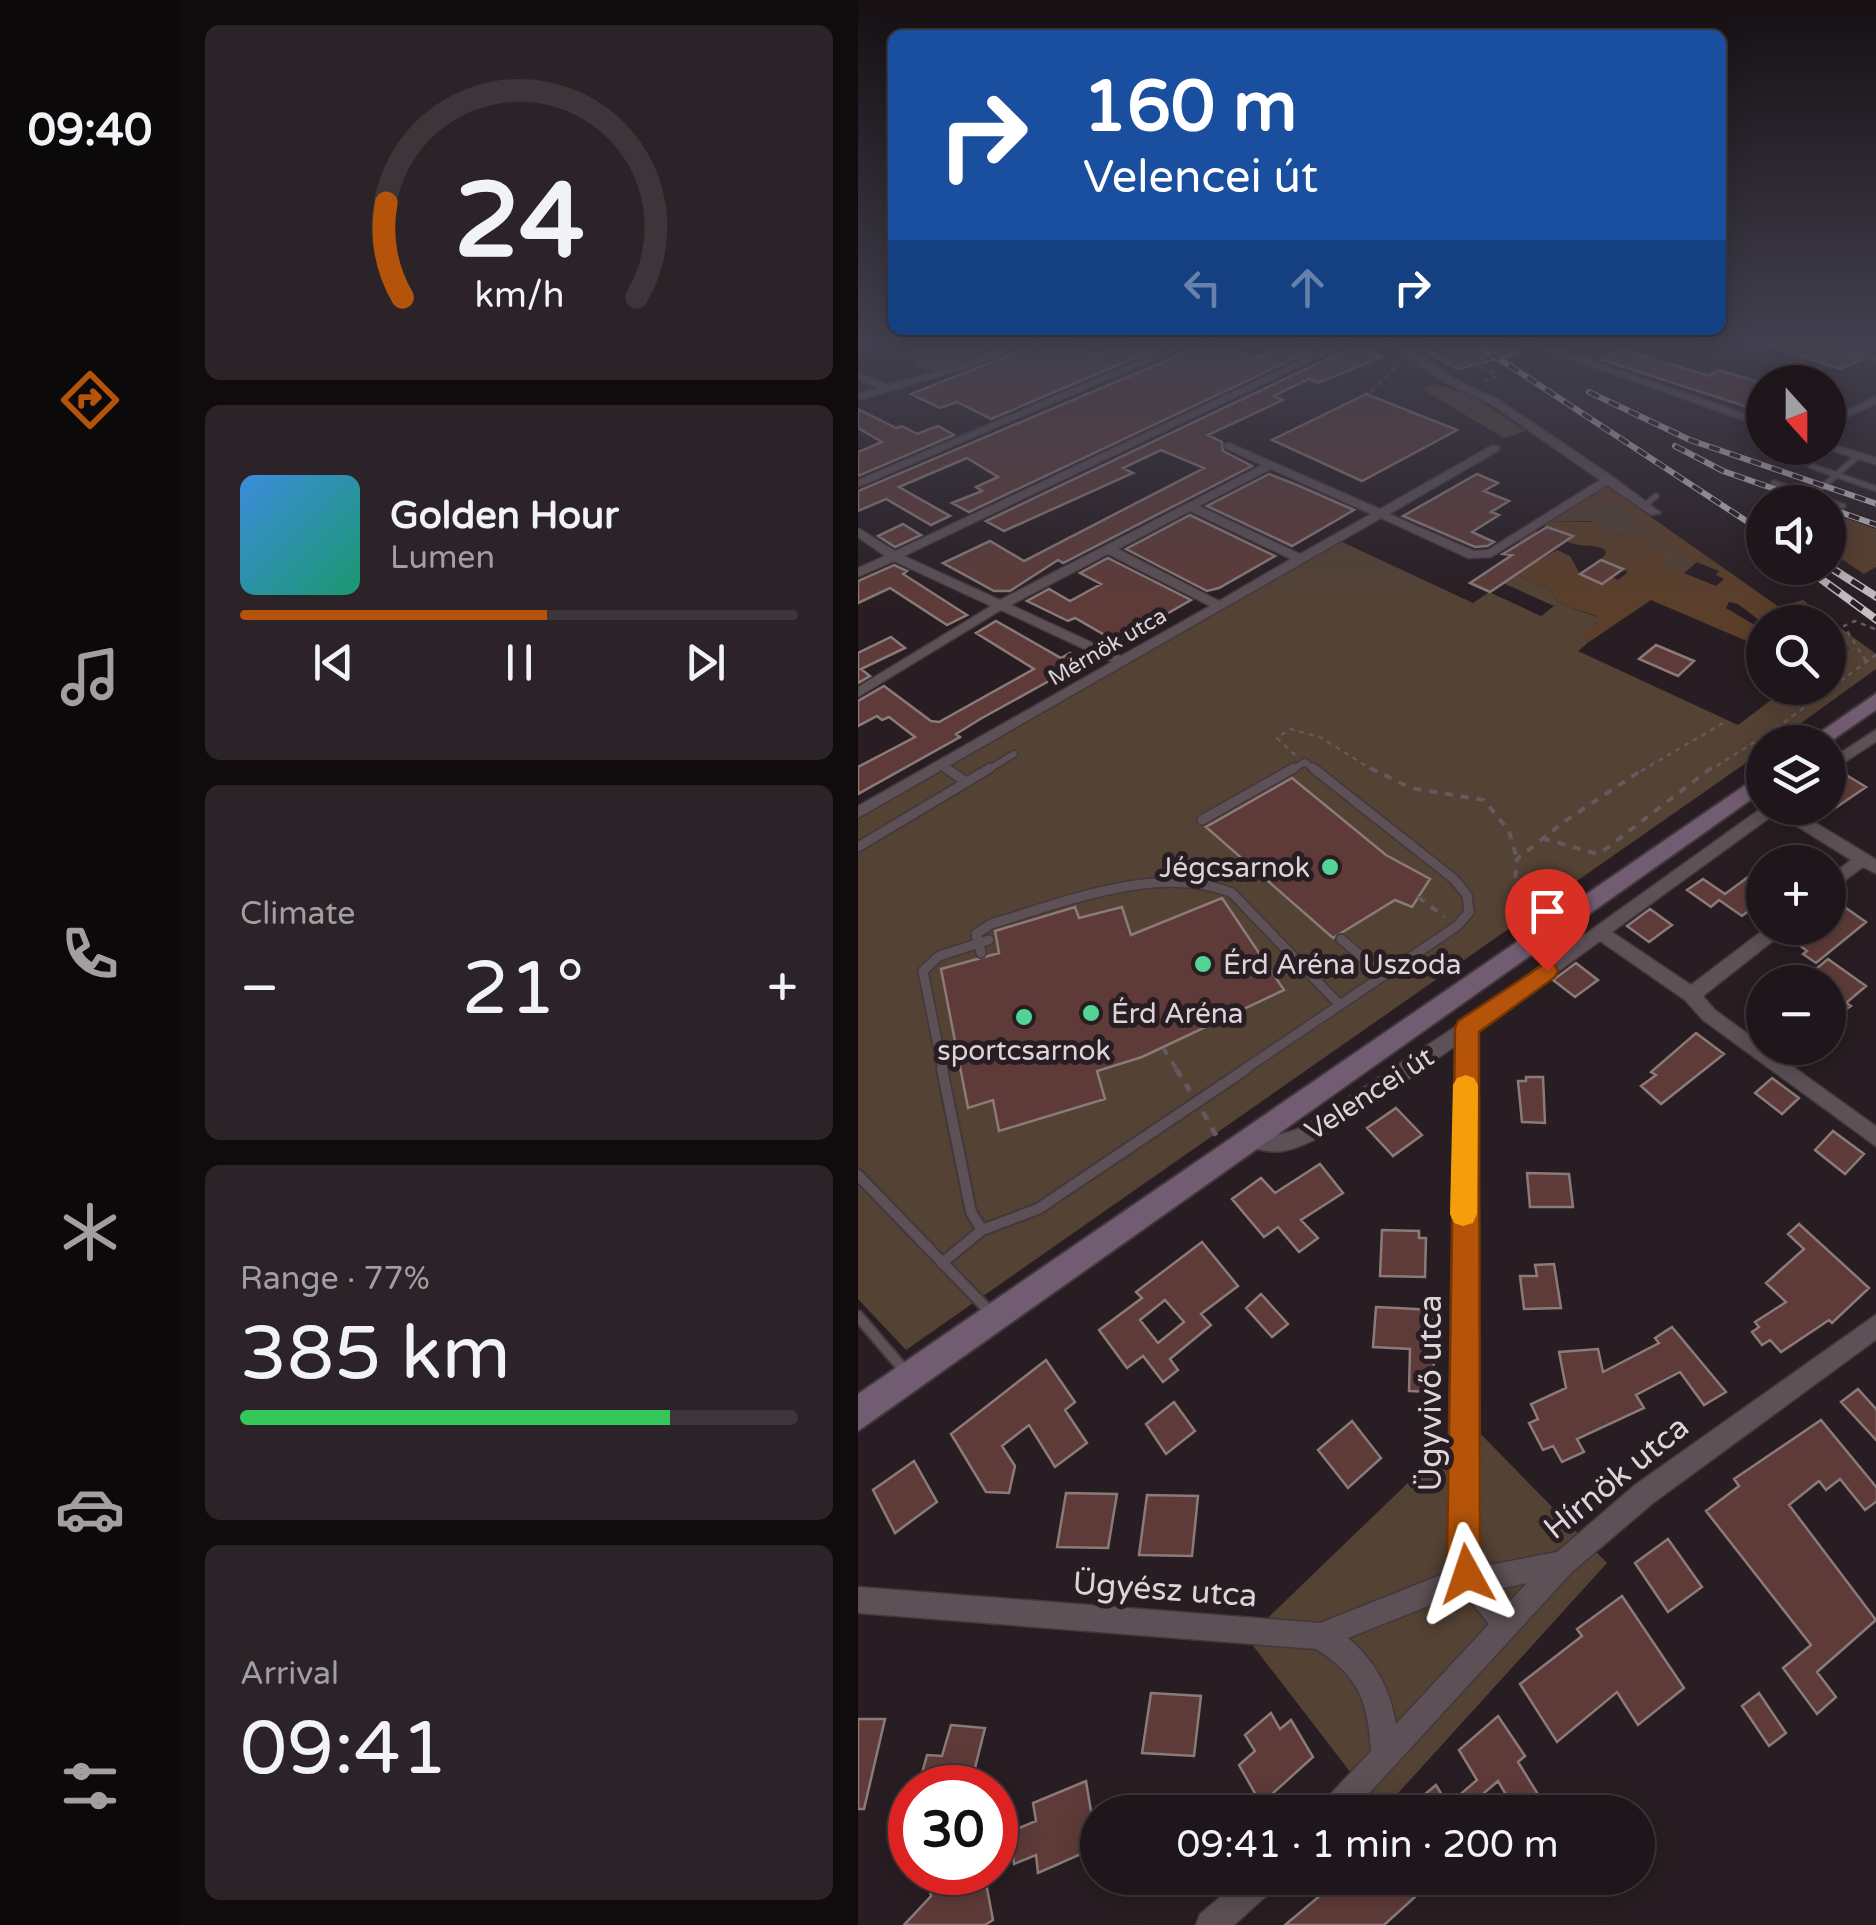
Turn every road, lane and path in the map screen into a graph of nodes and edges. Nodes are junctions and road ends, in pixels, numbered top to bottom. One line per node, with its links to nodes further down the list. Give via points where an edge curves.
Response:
1 (982, 431): 14 (street)
2 (1158, 431): 24 (street)
3 (1538, 431): 12 (street)
4 (1229, 446): 9 (street)
5 (1495, 448): 21 (street, Mérnök utca)
6 (1846, 452): 7 (street)
7 (1858, 456): 8 (street); 11 (lane)
8 (1876, 462)
9 (1270, 465): 19 (street); 21 (street)
10 (1810, 466): 11 (lane)
11 (1835, 474): 16 (lane); 17 (lane)
12 (1608, 478): 20 (street); 21 (street, via 1482,555)
13 (1774, 483): 15 (lane)
14 (858, 484)
15 (1780, 485)
16 (1824, 485)
17 (1876, 488)
18 (1656, 496): 20 (lane)
19 (1189, 506): 23 (street); 25 (street)
20 (1650, 509)
21 (1378, 515): 25 (street, Mérnök utca)
22 (858, 532): 24 (street)
23 (1106, 548): 27 (street); 28 (street)
24 (894, 556): 26 (street); 28 (street)
25 (1300, 560): 27 (street, Mérnök utca)
26 (858, 573)
27 (1218, 605): 31 (street, Mérnök utca)
28 (999, 606): 31 (street); 33 (street)
29 (1876, 630): 32 (path, via 1855,621 1844,626)
30 (1876, 654): 32 (path)
31 (1121, 660): 41 (street, Mérnök utca)
32 (1866, 661): 48 (path, via 1602,852)
33 (858, 692)
34 (1876, 699): 36 (main road)
35 (1724, 722): 48 (path)
36 (1840, 725)
37 (1876, 734): 40 (street)
38 (1014, 754): 42 (lane)
39 (1294, 755): 50 (path, via 1278,738 1290,729 1332,741 1398,784 1484,800 1509,831)
40 (1846, 755)
41 (941, 765): 42 (lane); 44 (street, Mérnök utca)
42 (966, 782): 49 (lane)
43 (1746, 792): 57 (main road, Velencei út)
44 (858, 813)
45 (1202, 820): 54 (lane, via 1305,762 1454,879 1470,912)
46 (1749, 825): 55 (street, Velencei út)
47 (1808, 825): 51 (street)
48 (1542, 838): 50 (path)
49 (858, 846)
50 (1517, 860): 57 (path, via 1514,889)
51 (1870, 863): 52 (street)
52 (1846, 877)
53 (1418, 896): 54 (path)
54 (1457, 926): 59 (lane)
55 (1600, 933): 60 (street); 62 (street, Velencei út)
56 (1341, 940): 59 (lane)
57 (1527, 944): 63 (main road, Velencei út)
58 (1754, 945): 60 (street)
59 (1384, 976): 61 (lane)
60 (1690, 995): 64 (street)
61 (1340, 1006): 66 (lane, via 1038,1208); 66 (lane, via 1232,893 1212,883 1101,895 991,924 976,934 982,945 938,956 923,971 970,1212)
62 (1467, 1028): 63 (street, Velencei út, via 1294,1142); 74 (street, Ügyvivő utca, via 1463,1538)
63 (1251, 1139): 68 (main road, Velencei út)
64 (1876, 1139)
65 (858, 1175): 67 (lane)
66 (982, 1230): 67 (lane)
67 (942, 1263): 68 (lane)
68 (994, 1318): 71 (main road, Velencei út)
69 (860, 1321): 71 (lane)
70 (1876, 1325): 73 (street, Hírnök utca, via 1644,1494)
71 (910, 1377): 72 (main road, Velencei út)
72 (858, 1414)
73 (1564, 1562): 74 (street); 76 (street, Hírnök utca)
74 (1472, 1582): 76 (street, Ügyvivő utca); 77 (street, via 1428,1592)
75 (858, 1600): 77 (street, Ügyész utca)
76 (1505, 1624): 78 (street, Hírnök utca)
77 (1320, 1636): 78 (street, via 1349,1652 1366,1672 1384,1725)
78 (1385, 1758): 79 (street, Hírnök utca)
79 (1350, 1795)
80 (1245, 1895): 81 (street)
81 (1211, 1925)

